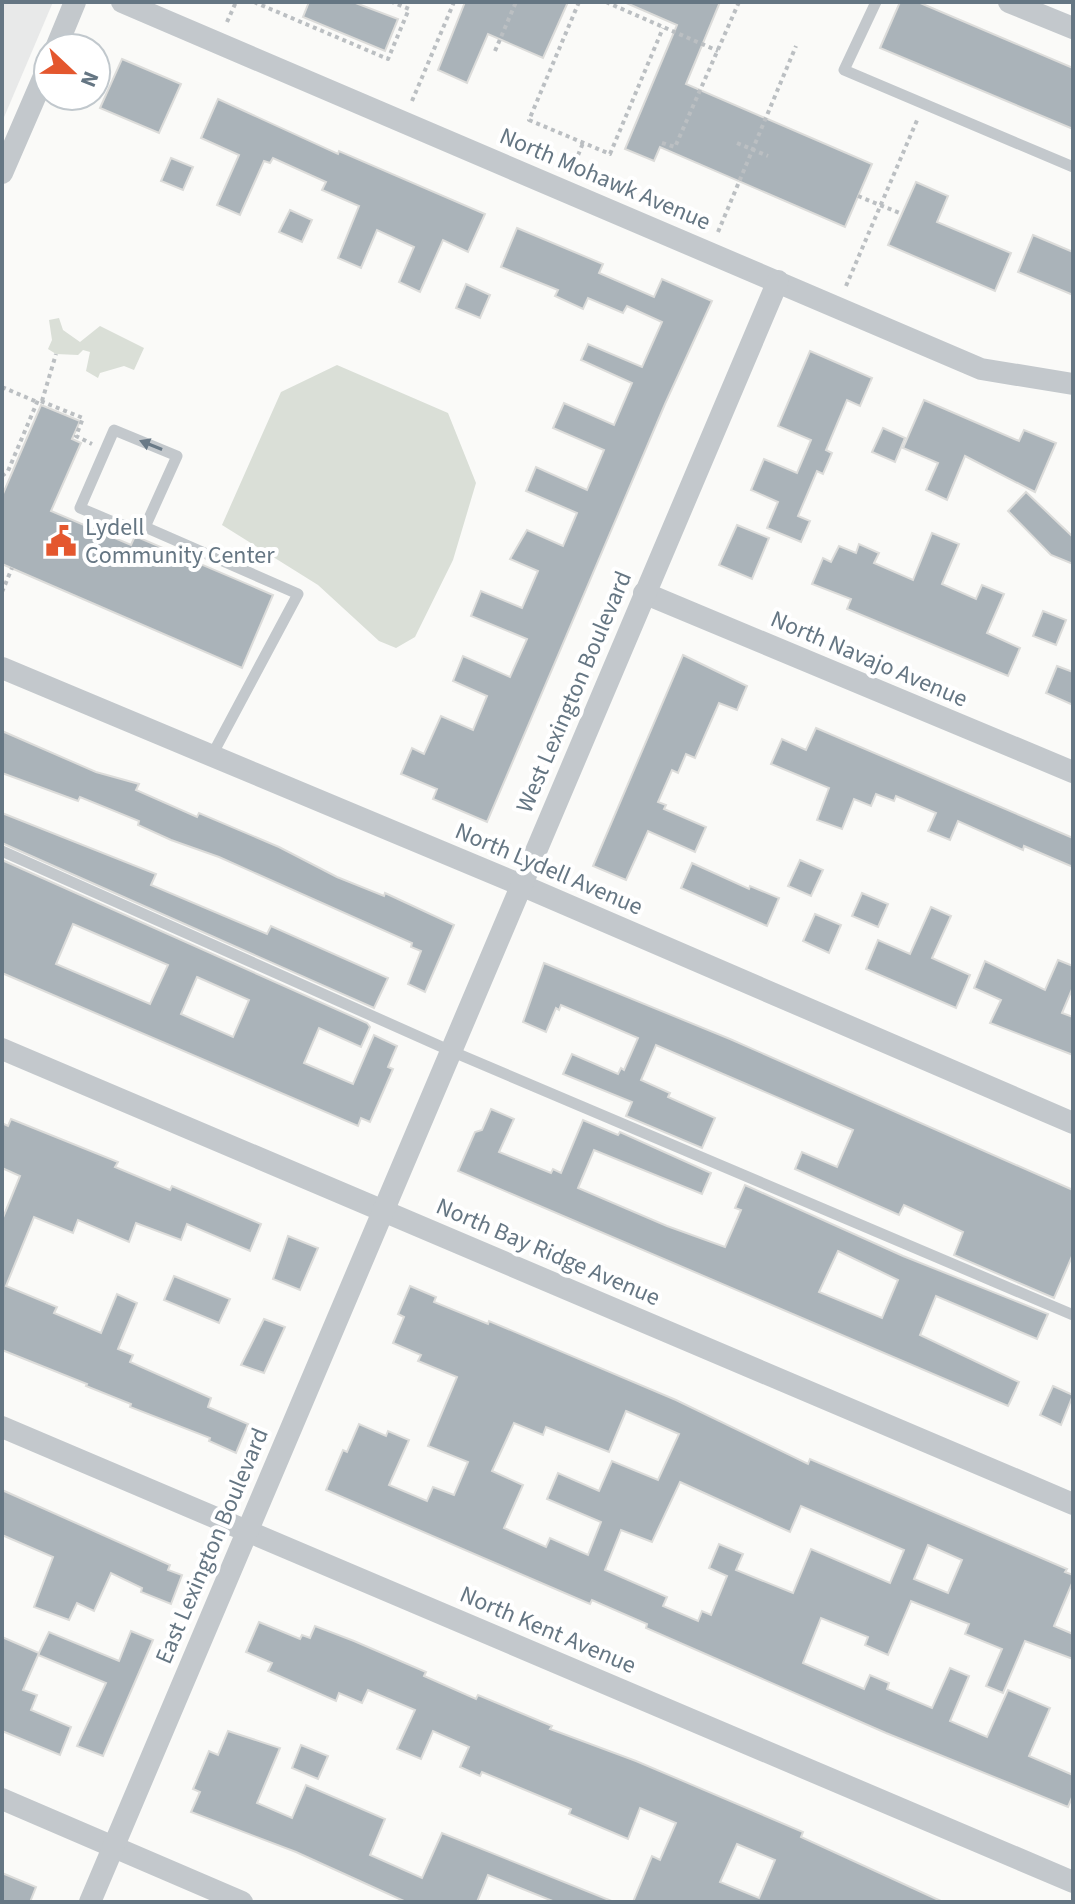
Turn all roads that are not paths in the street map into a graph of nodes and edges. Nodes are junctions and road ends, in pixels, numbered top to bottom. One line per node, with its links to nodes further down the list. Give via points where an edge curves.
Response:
1 (75, 2): 6 (street)
2 (122, 2): 10 (street, North Mohawk Avenue)
3 (876, 2): 8 (lane, via 844,70)
4 (1009, 2): 5 (street)
5 (1071, 24)
6 (63, 32)
7 (32, 104): 9 (street)
8 (1073, 167)
9 (2, 173)
10 (778, 281): 11 (street, North Mohawk Avenue, via 981,369); 13 (street, West Lexington Boulevard)
11 (1073, 384)
12 (145, 527): 12 (lane, one-way to 12, via 177,456 114,430 80,508 118,524); 15 (lane, via 298,594)
13 (644, 593): 16 (street, North Navajo Avenue); 18 (street, West Lexington Boulevard)
14 (2, 668): 15 (street, North Lydell Avenue)
15 (210, 758): 18 (street, North Lydell Avenue)
16 (1073, 772)
17 (2, 851): 20 (lane)
18 (521, 885): 20 (street, West Lexington Boulevard); 21 (street, North Lydell Avenue)
19 (2, 1049): 22 (street, North Bay Ridge Avenue)
20 (451, 1051): 22 (street, West Lexington Boulevard); 23 (lane)
21 (1073, 1123)
22 (382, 1211): 25 (street, North Bay Ridge Avenue); 26 (street, East Lexington Boulevard)
23 (1073, 1315)
24 (2, 1427): 26 (street, North Kent Avenue)
25 (1073, 1504)
26 (246, 1530): 28 (street, East Lexington Boulevard); 29 (street, North Kent Avenue)
27 (2, 1799): 28 (street)
28 (113, 1846): 30 (street, East Lexington Boulevard); 31 (street)
29 (1073, 1882)
30 (90, 1902)
31 (242, 1902)

